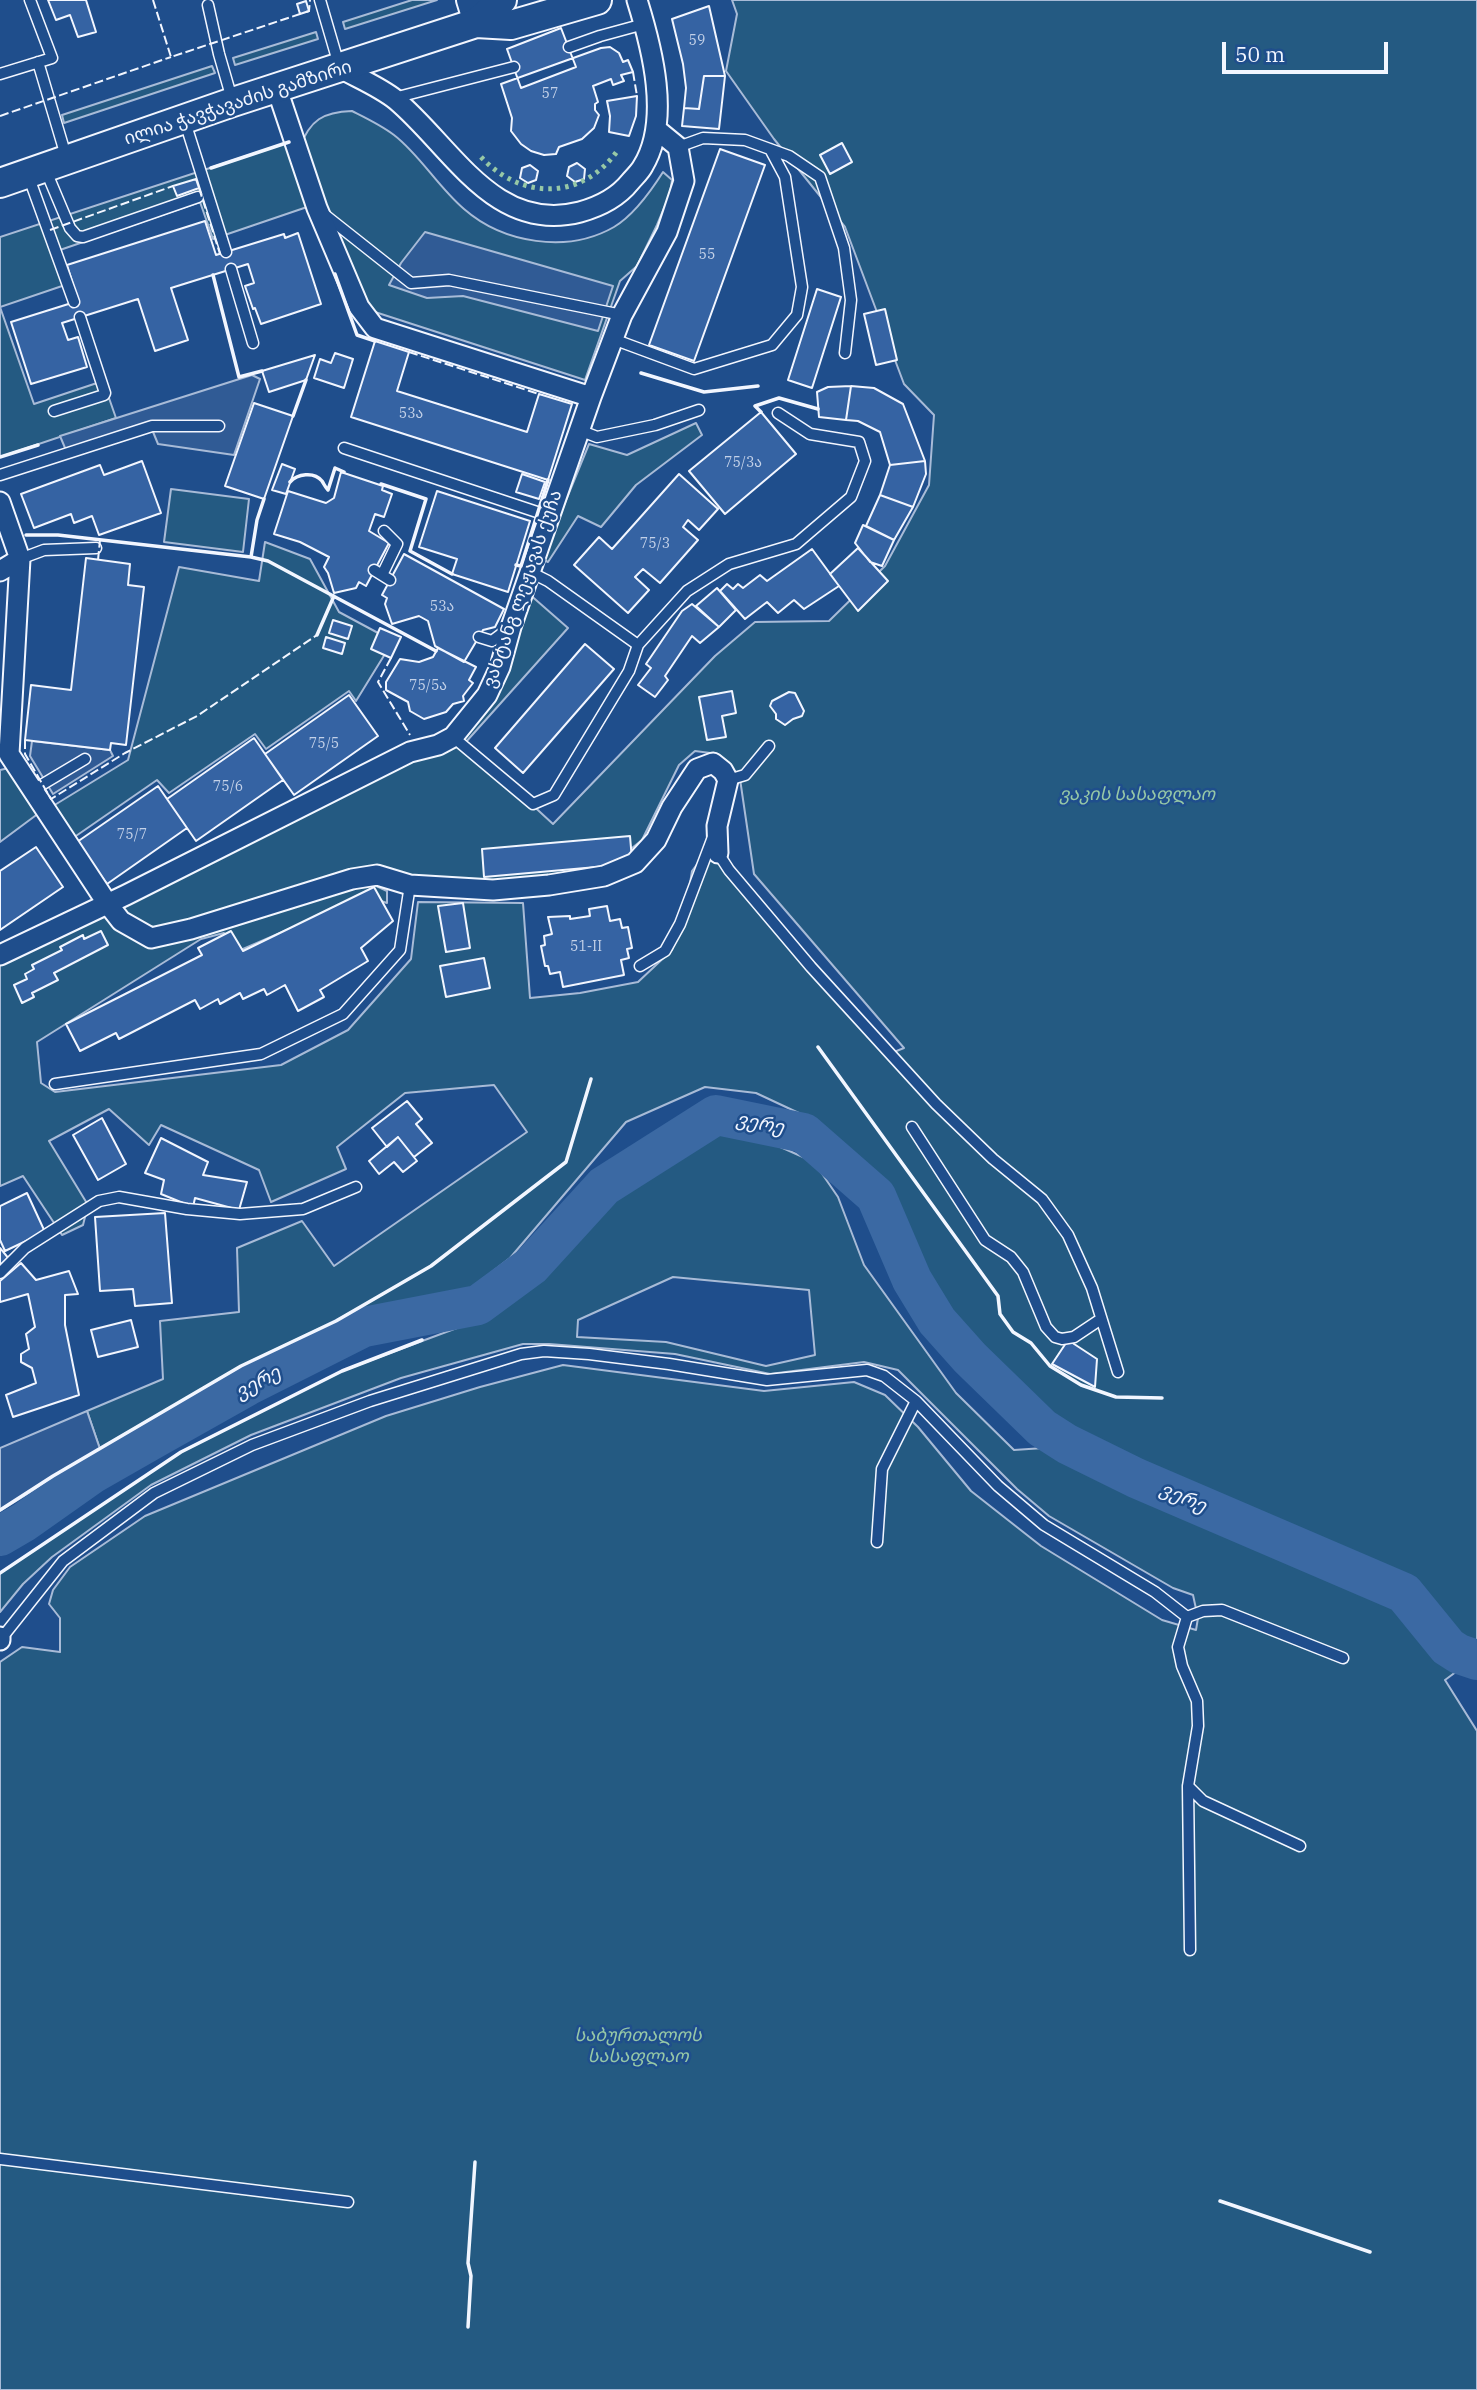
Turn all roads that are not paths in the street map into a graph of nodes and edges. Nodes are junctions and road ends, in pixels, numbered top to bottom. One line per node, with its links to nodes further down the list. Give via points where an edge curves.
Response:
1 (30, 0): 10 (lane, via 52,58)
2 (320, 0): 12 (lane)
3 (502, 0): 7 (main road, ილია ჭავჭავაძის გამზირი)
4 (597, 0): 7 (main road, ილია ჭავჭავაძის გამზირი, via 511,26)
5 (637, 0): 8 (street)
6 (208, 5): 16 (lane)
7 (472, 12): 12 (main road, ილია ჭავჭავაძის გამზირი)
8 (644, 23): 9 (lane); 18 (street, via 656,89)
9 (569, 47)
10 (38, 62): 13 (lane); 21 (lane)
11 (514, 67): 15 (lane)
12 (340, 68): 14 (main road, ილია ჭავჭავაძის გამზირი); 15 (street)
13 (0, 74)
14 (276, 89): 16 (main road, ილია ჭავჭავაძის გამზირი); 24 (street)
15 (393, 98): 18 (street, via 493,197 524,211 561,217 593,209 624,190 644,165)
16 (233, 102): 17 (main road, ილია ჭავჭავაძის გამზირი)
17 (184, 119): 21 (main road, ილია ჭავჭავაძის გამზირი); 25 (lane)
18 (656, 129): 19 (street)
19 (678, 147): 20 (lane, via 703,138 746,140); 28 (street, ვახტანგ ლეჟავას ქუჩა, via 684,181 667,232)
20 (770, 149): 30 (lane, via 785,177 802,287 797,314 772,345 694,369); 32 (lane, via 820,177 844,248 851,300)
21 (46, 167): 22 (main road, ილია ჭავჭავაძის გამზირი); 23 (lane, via 77,236); 27 (lane)
22 (0, 183)
23 (198, 197)
24 (317, 208): 28 (lane, via 411,283 449,279); 33 (street, via 359,307 375,328)
25 (226, 252)
26 (231, 269): 31 (lane)
27 (74, 302)
28 (622, 315): 30 (street, ვახტანგ ლეჟავას ქუჩა)
29 (80, 317): 35 (lane, via 105,393)
30 (613, 339): 33 (street, ვახტანგ ლეჟავას ქუჩა)
31 (253, 343)
32 (845, 354)
33 (591, 397): 38 (street, ვახტანგ ლეჟავას ქუჩა)
34 (699, 410): 38 (lane, via 597,437)
35 (54, 411)
36 (778, 413): 51 (lane, via 810,434 859,442 865,461 851,497 796,544 729,564 687,591)
37 (219, 426): 40 (lane, via 152,426)
38 (579, 430): 42 (street, ვახტანგ ლეჟავას ქუჩა)
39 (344, 448): 42 (lane)
40 (0, 475)
41 (0, 502): 45 (street)
42 (548, 516): 47 (street, ვახტანგ ლეჟავას ქუჩა)
43 (384, 531): 48 (lane, via 397,544)
44 (96, 548): 45 (lane, via 44,550)
45 (20, 559): 46 (street); 54 (street)
46 (0, 571)
47 (530, 572): 49 (street, ვახტანგ ლეჟავას ქუჩა); 51 (lane)
48 (382, 575)
49 (511, 627): 50 (lane, via 492,641); 52 (street, ვახტანგ ლეჟავას ქუჩა, via 486,695)
50 (478, 637)
51 (638, 645): 52 (lane, via 629,671 554,795 533,804)
52 (453, 737): 61 (street, via 410,752)
53 (769, 746): 56 (lane, via 745,775)
54 (5, 756): 57 (street)
55 (85, 759): 57 (lane)
56 (728, 780): 58 (street); 60 (street, via 713,763 697,769 656,840 635,863 604,876 493,890)
57 (33, 790): 61 (street)
58 (717, 826): 59 (street); 63 (lane, via 680,924 665,951)
59 (718, 853): 68 (lane, via 811,967 936,1104 1042,1199 1068,1235)
60 (410, 885): 61 (street, via 377,875 352,879 151,939 121,921); 64 (lane, via 400,950 343,1014 261,1054)
61 (107, 904): 62 (street)
62 (0, 955)
63 (640, 966)
64 (55, 1084)
65 (912, 1127): 68 (lane, via 985,1240 1011,1257 1023,1272 1046,1327 1055,1337 1074,1337)
66 (356, 1187): 67 (lane, via 303,1209 240,1214 119,1196 99,1201 25,1248)
67 (0, 1273)
68 (1101, 1319): 69 (lane)
69 (1118, 1373)
70 (916, 1401): 71 (lane, via 882,1469); 72 (lane, via 998,1486 1044,1525 1155,1592); 73 (lane, via 884,1376 867,1370 767,1380 589,1354 521,1354 370,1401 252,1445 154,1493 63,1561)
71 (877, 1542)
72 (1187, 1617): 74 (lane, via 1222,1610); 75 (lane, via 1178,1647 1197,1701 1198,1726)
73 (0, 1639)
74 (1343, 1658)
75 (1188, 1786): 76 (lane, via 1203,1801); 77 (lane)
76 (1300, 1846)
77 (1190, 1950)
78 (0, 2158): 79 (lane)
79 (348, 2202)

